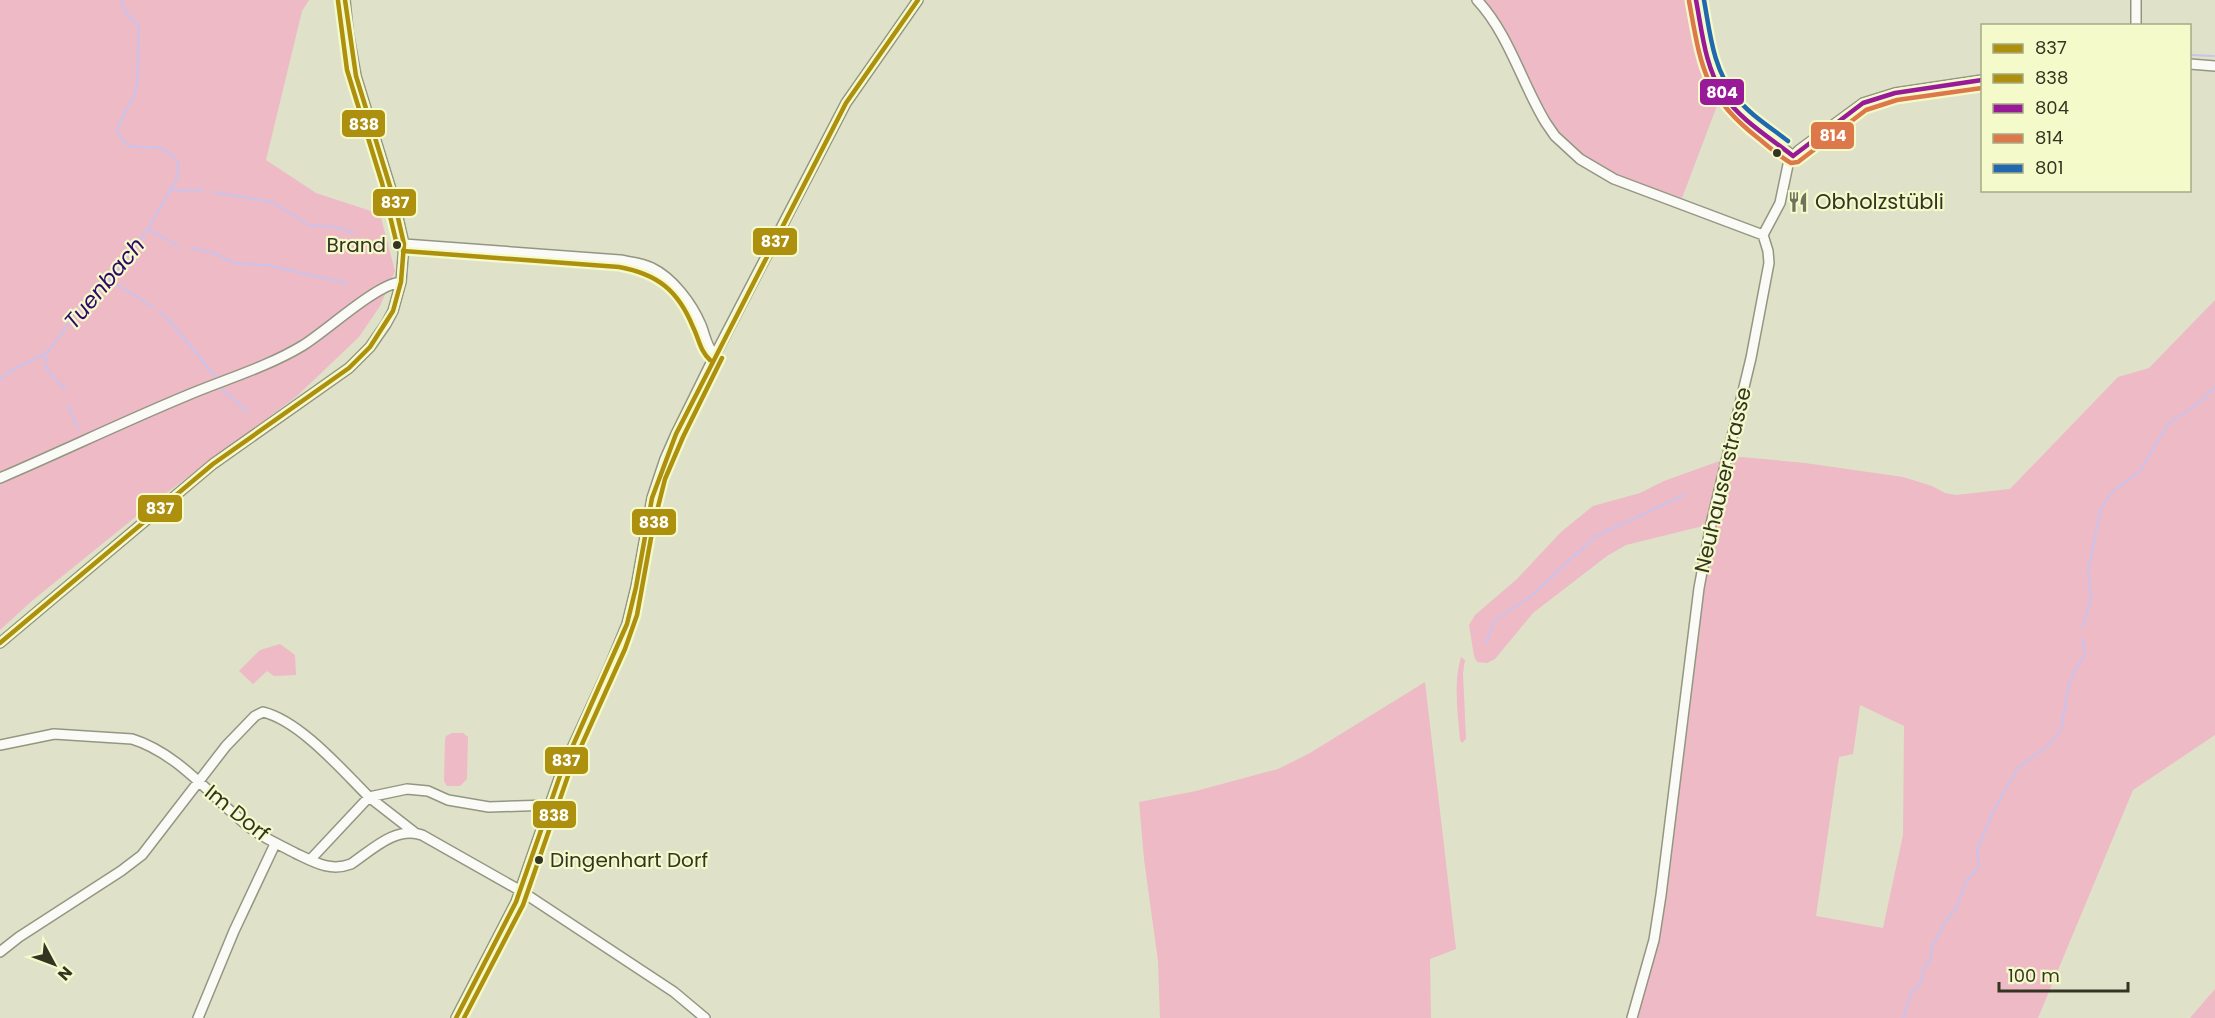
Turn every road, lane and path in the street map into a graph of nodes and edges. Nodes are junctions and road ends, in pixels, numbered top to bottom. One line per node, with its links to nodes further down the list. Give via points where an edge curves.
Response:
1 (345, 0): 12 (street, via 356,76)
2 (918, 0): 14 (street, via 865,74 828,136)
3 (1477, 0): 11 (street, via 1502,37 1546,123 1580,159 1614,179)
4 (1696, 0): 10 (street, via 1711,66 1723,93)
5 (2136, 0): 6 (street)
6 (2136, 24)
7 (2191, 63): 8 (street)
8 (2215, 66)
9 (1981, 80): 10 (street, via 1895,93 1863,103)
10 (1793, 156): 11 (street, via 1780,204)
11 (1763, 236): 29 (street, Neuhauserstrasse, via 1768,263 1751,358 1699,588 1654,940)
12 (404, 244): 13 (street); 14 (street, via 620,260 651,267 689,304)
13 (401, 282): 15 (street, via 386,285 301,347); 16 (street, via 393,311 360,359 213,464)
14 (715, 355): 20 (street, via 665,459 652,498 627,624)
15 (0, 478)
16 (0, 643)
17 (0, 745): 18 (street, via 54,734 132,740 153,747)
18 (198, 780): 19 (street, Im Dorf, via 226,746 263,712 297,729); 22 (street, Im Dorf, via 243,822); 25 (street, via 142,855)
19 (369, 797): 20 (street, via 407,789 489,807); 21 (street); 23 (street)
20 (550, 805): 24 (street)
21 (414, 832): 23 (street, Im Dorf, via 395,835 344,867 329,868); 24 (street)
22 (275, 844): 23 (street, Im Dorf); 26 (street)
23 (310, 860)
24 (521, 891): 27 (street); 28 (street, via 674,992)
25 (0, 952)
26 (198, 1018)
27 (456, 1018)
28 (705, 1018)
29 (1632, 1018)

